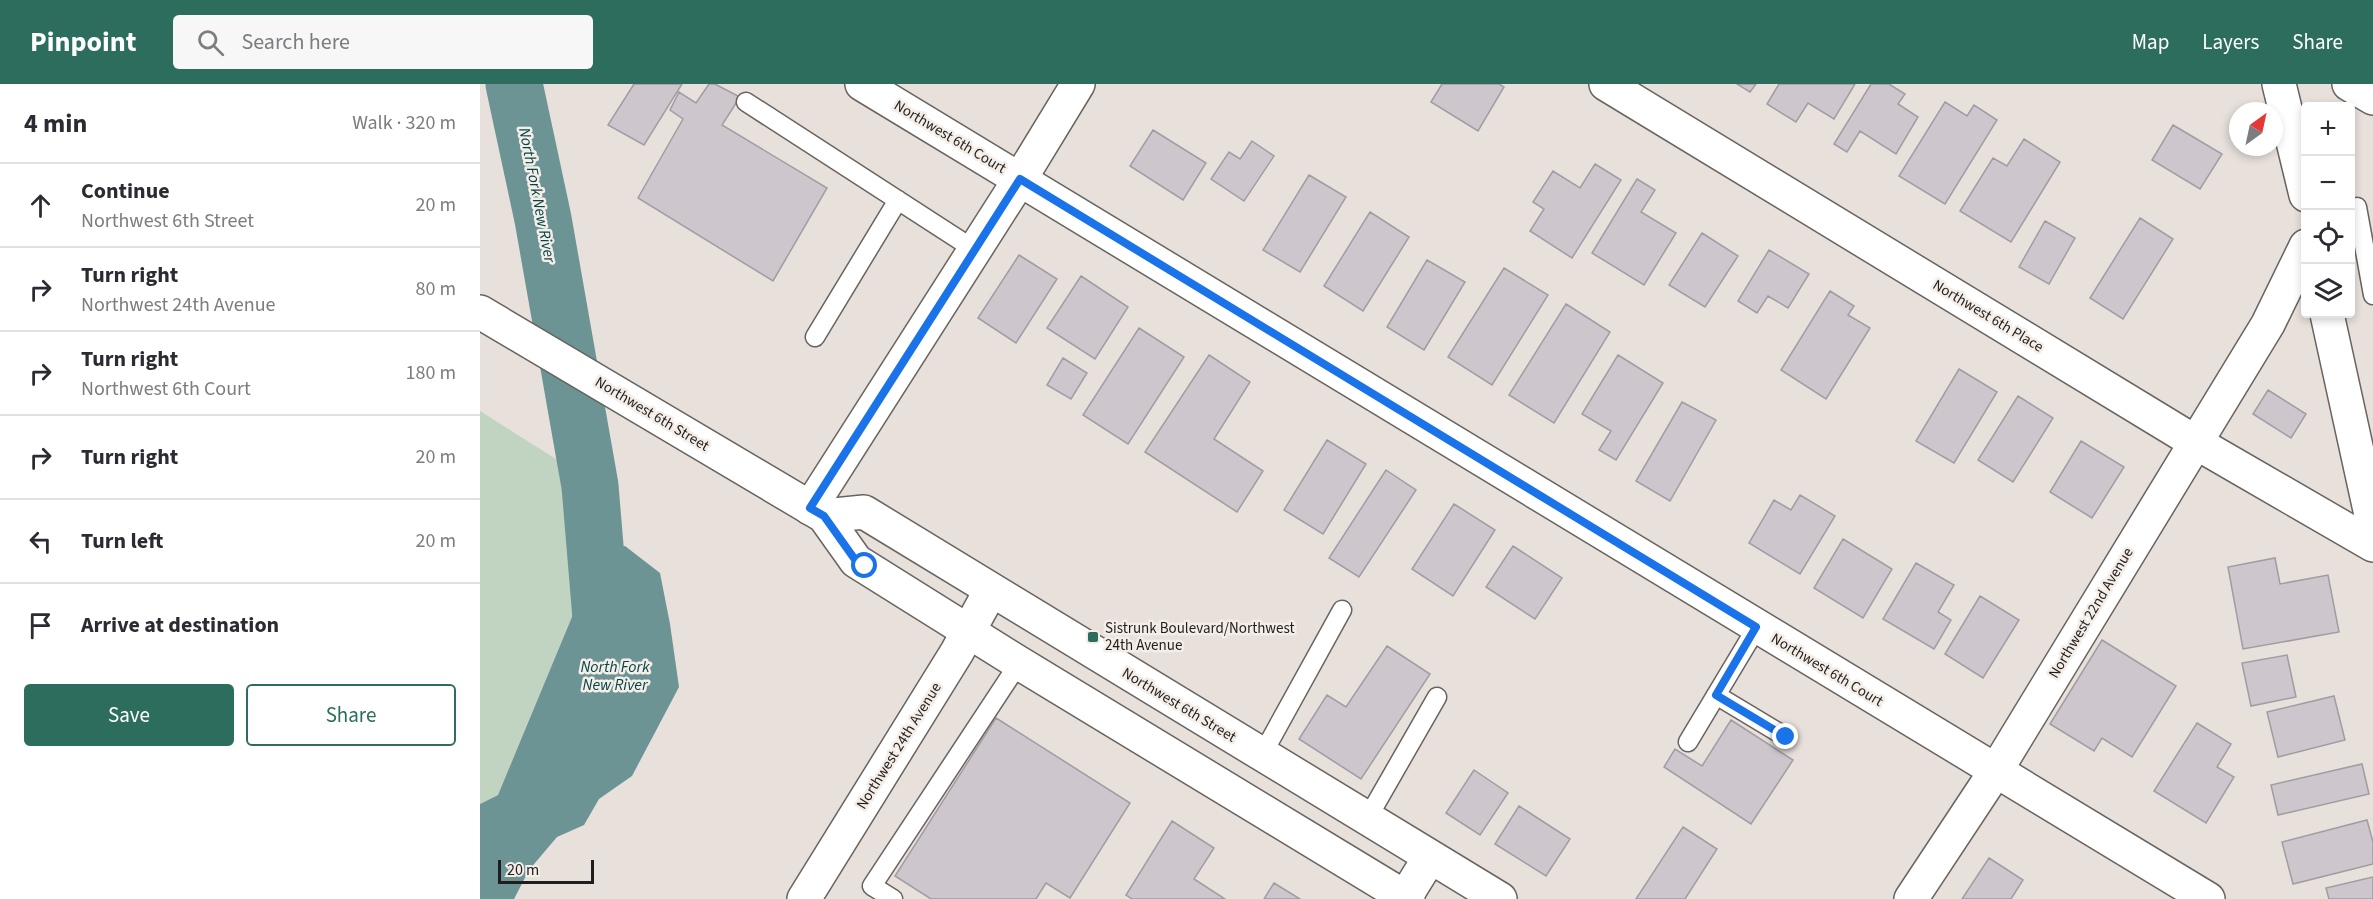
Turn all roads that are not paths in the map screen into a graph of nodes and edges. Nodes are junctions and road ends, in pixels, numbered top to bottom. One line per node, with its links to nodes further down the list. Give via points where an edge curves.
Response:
1 (862, 84): 9 (street, Northwest 6th Court)
2 (1078, 84): 9 (street)
3 (1606, 84): 20 (street, Northwest 6th Place)
4 (2279, 84): 8 (street)
5 (2349, 84): 6 (street)
6 (2373, 98)
7 (746, 102): 10 (lane)
8 (2301, 174)
9 (1020, 179): 12 (street); 26 (street, Northwest 6th Court)
10 (898, 200): 12 (lane); 19 (lane)
11 (2360, 207): 14 (lane)
12 (975, 250): 21 (street)
13 (2301, 256): 18 (street, Northwest 22nd Avenue)
14 (2373, 295)
15 (2301, 309): 18 (street)
16 (480, 312): 21 (street, Northwest 6th Street)
17 (2327, 318): 22 (street)
18 (2268, 324): 20 (street, Northwest 22nd Avenue)
19 (815, 337)
20 (2195, 442): 23 (street, Northwest 6th Place); 34 (street, Northwest 22nd Avenue)
21 (817, 512): 24 (street, Northwest 6th Street, via 864,512); 27 (street, Northwest 6th Street, via 856,561)
22 (2373, 524)
23 (2373, 545)
24 (991, 590): 27 (street, Northwest 24th Avenue); 33 (street, Northwest 6th Street)
25 (1342, 610): 33 (lane)
26 (1756, 627): 29 (lane); 34 (street, Northwest 6th Court)
27 (968, 631): 28 (street, Northwest 6th Street); 38 (street, Northwest 24th Avenue)
28 (1019, 663): 37 (street, Northwest 6th Street); 39 (lane, via 872,885)
29 (1716, 695): 31 (lane); 32 (lane)
30 (1437, 697): 35 (lane)
31 (1786, 737)
32 (1688, 742)
33 (1262, 754): 35 (street, Northwest 6th Street)
34 (1995, 772): 41 (street, Northwest 22nd Avenue); 42 (street, Northwest 6th Court)
35 (1367, 819): 36 (street, Northwest 6th Street)
36 (1430, 857): 37 (street); 40 (street, Northwest 6th Street)
37 (1406, 898)
38 (804, 899)
39 (893, 899)
40 (1500, 899)
41 (1911, 899)
42 (2208, 899)

